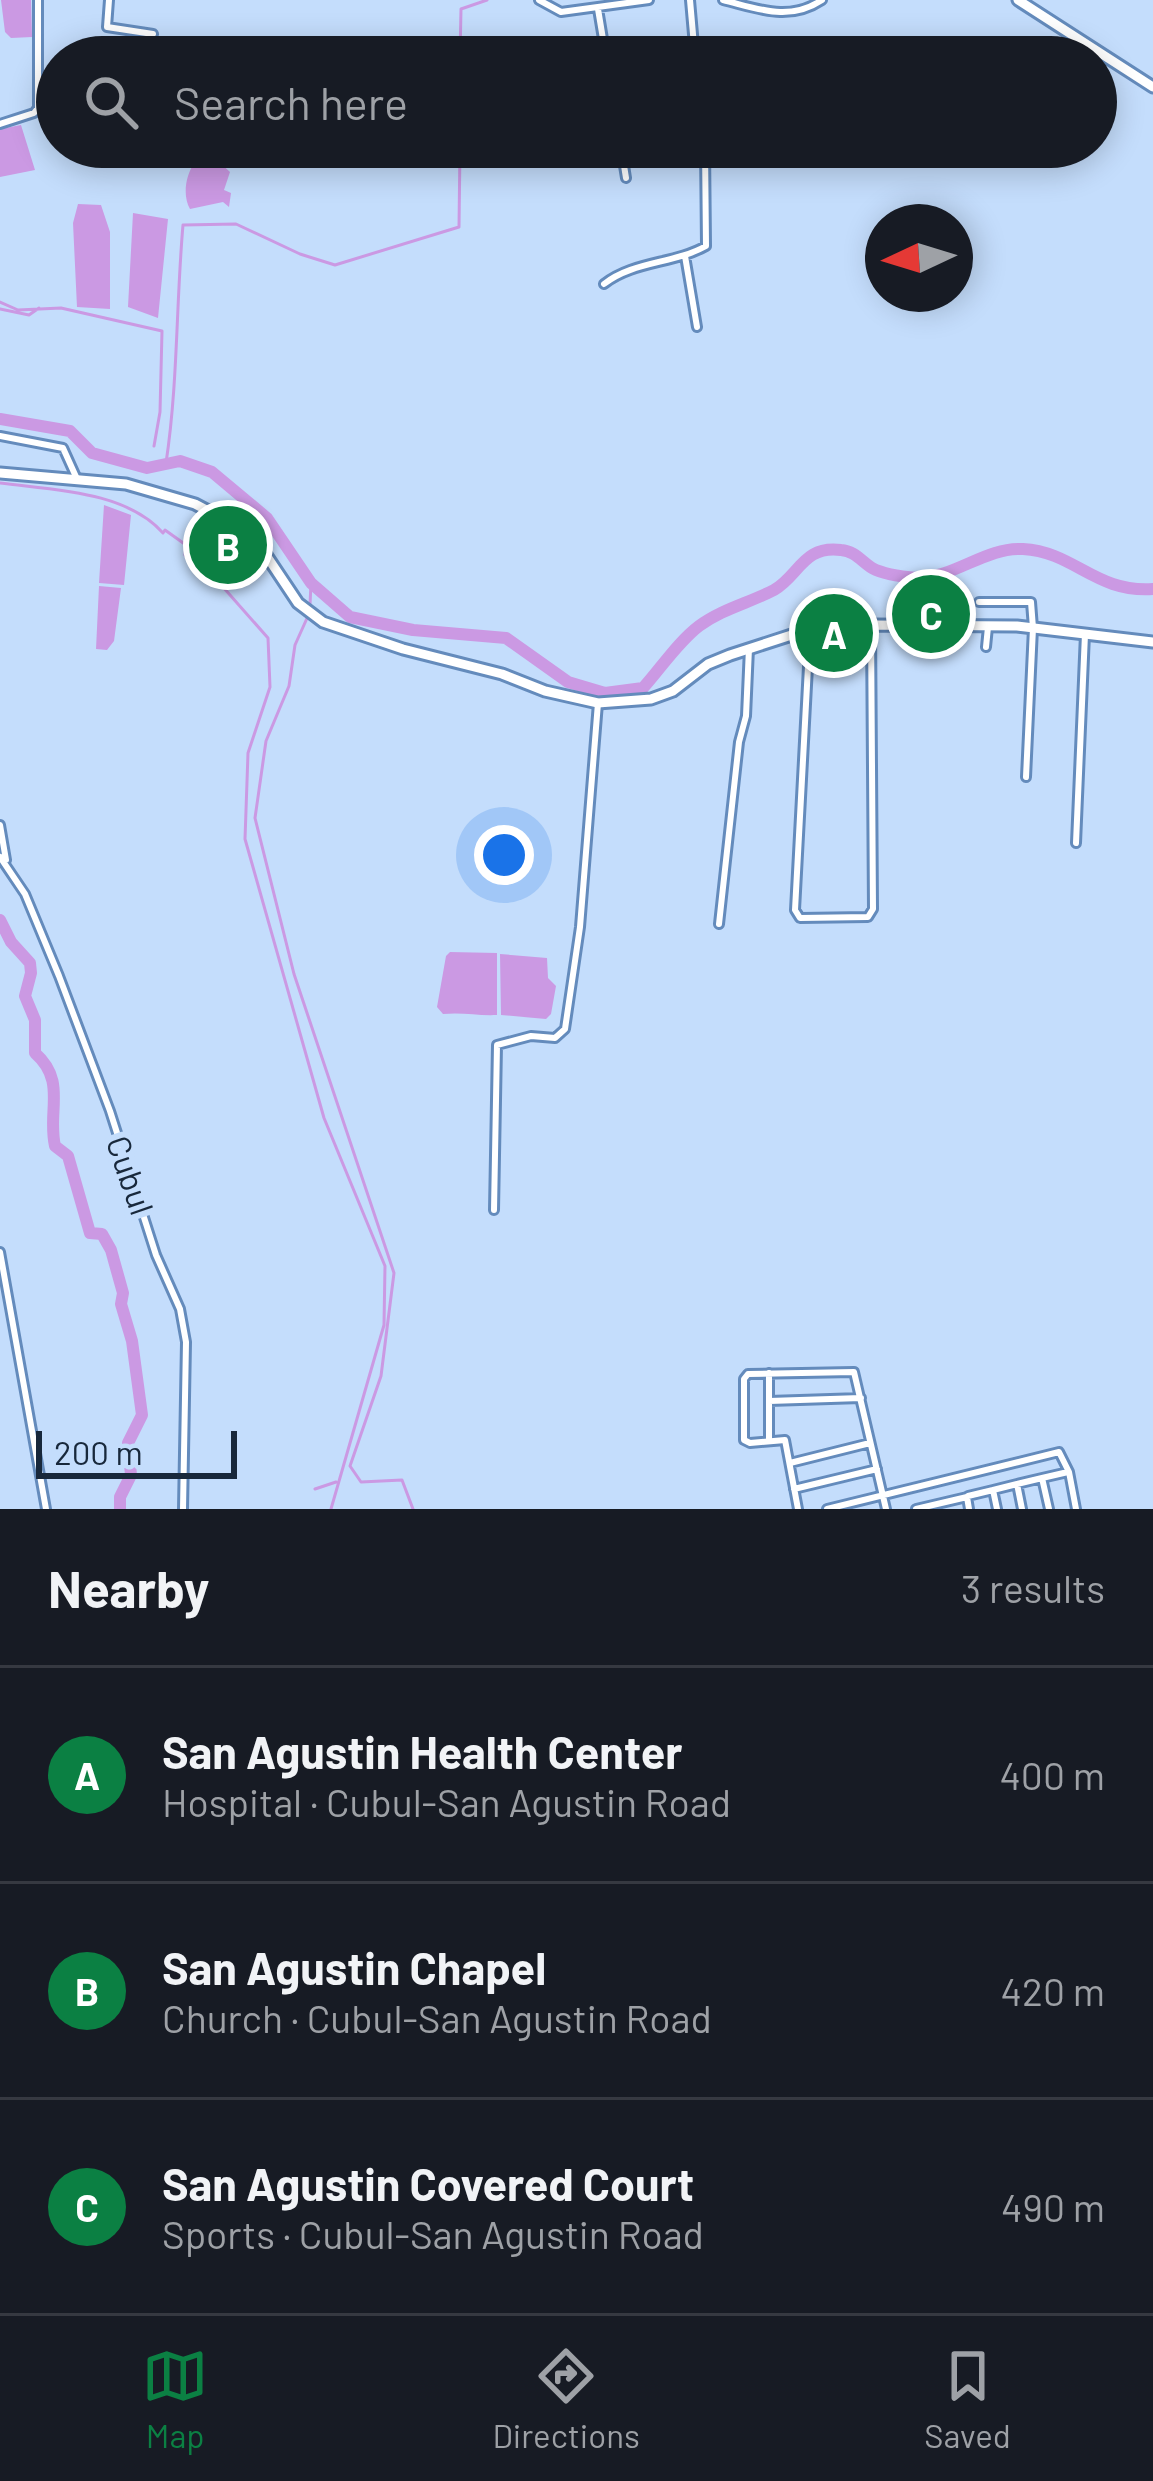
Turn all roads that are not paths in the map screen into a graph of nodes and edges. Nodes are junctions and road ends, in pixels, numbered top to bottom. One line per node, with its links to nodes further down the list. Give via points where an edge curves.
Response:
1 (38, 0): 11 (street)
2 (109, 0): 10 (street, via 107,27)
3 (539, 0): 9 (street, via 556,12)
4 (649, 0): 9 (street)
5 (690, 0): 13 (street)
6 (723, 0): 7 (street, via 783,14)
7 (822, 0)
8 (1018, 0): 14 (street)
9 (598, 10): 12 (street)
10 (153, 34)
11 (38, 36)
12 (602, 36)
13 (693, 36)
14 (1074, 36)
15 (1117, 64): 16 (street)
16 (1153, 87)
17 (36, 110): 18 (street)
18 (0, 124)
19 (624, 168): 21 (street)
20 (703, 168): 22 (street, via 707,243)
21 (626, 178)
22 (685, 256): 23 (street, via 625,270); 24 (street)
23 (604, 284)
24 (697, 327)
25 (0, 436): 27 (street, via 63,448)
26 (0, 473): 27 (street)
27 (79, 482): 37 (street, via 126,484 195,504 244,530 298,603 323,622)
28 (979, 602): 31 (street, via 1030,602)
29 (871, 625): 30 (street); 32 (street); 32 (street, via 868,917 800,918 795,910)
30 (988, 626): 31 (street); 35 (street)
31 (1034, 628): 33 (street); 38 (street)
32 (810, 629): 36 (street)
33 (1085, 634): 34 (street); 40 (street)
34 (1153, 642)
35 (986, 647)
36 (749, 648): 37 (street, via 708,664 673,691); 42 (street)
37 (598, 703): 43 (street, via 565,1029 556,1038 497,1045)
38 (1026, 777)
39 (0, 825): 41 (street, Cubul)
40 (1076, 843)
41 (3, 860): 61 (street, Cubul, via 59,976 180,1309)
42 (719, 924)
43 (494, 1210)
44 (0, 1252): 60 (street)
45 (770, 1373): 46 (street, via 852,1371); 47 (street); 48 (street, via 744,1378 744,1440)
46 (861, 1398): 47 (street); 49 (street)
47 (769, 1401): 48 (street)
48 (769, 1440): 50 (street, via 785,1439)
49 (870, 1443): 50 (street); 51 (street)
50 (790, 1463): 55 (street)
51 (877, 1469): 55 (street); 57 (street)
52 (1069, 1472): 53 (street); 57 (street, via 1059,1452); 70 (street)
53 (1042, 1478): 54 (street); 69 (street)
54 (1017, 1484): 56 (street); 68 (street)
55 (794, 1489): 62 (street)
56 (993, 1490): 58 (street); 67 (street)
57 (883, 1495): 63 (street); 64 (street)
58 (967, 1497): 59 (street); 66 (street)
59 (942, 1506): 65 (street)
60 (46, 1509)
61 (183, 1509)
62 (798, 1509)
63 (827, 1509)
64 (886, 1509)
65 (916, 1509)
66 (969, 1509)
67 (997, 1509)
68 (1022, 1509)
69 (1049, 1509)
70 (1076, 1509)

